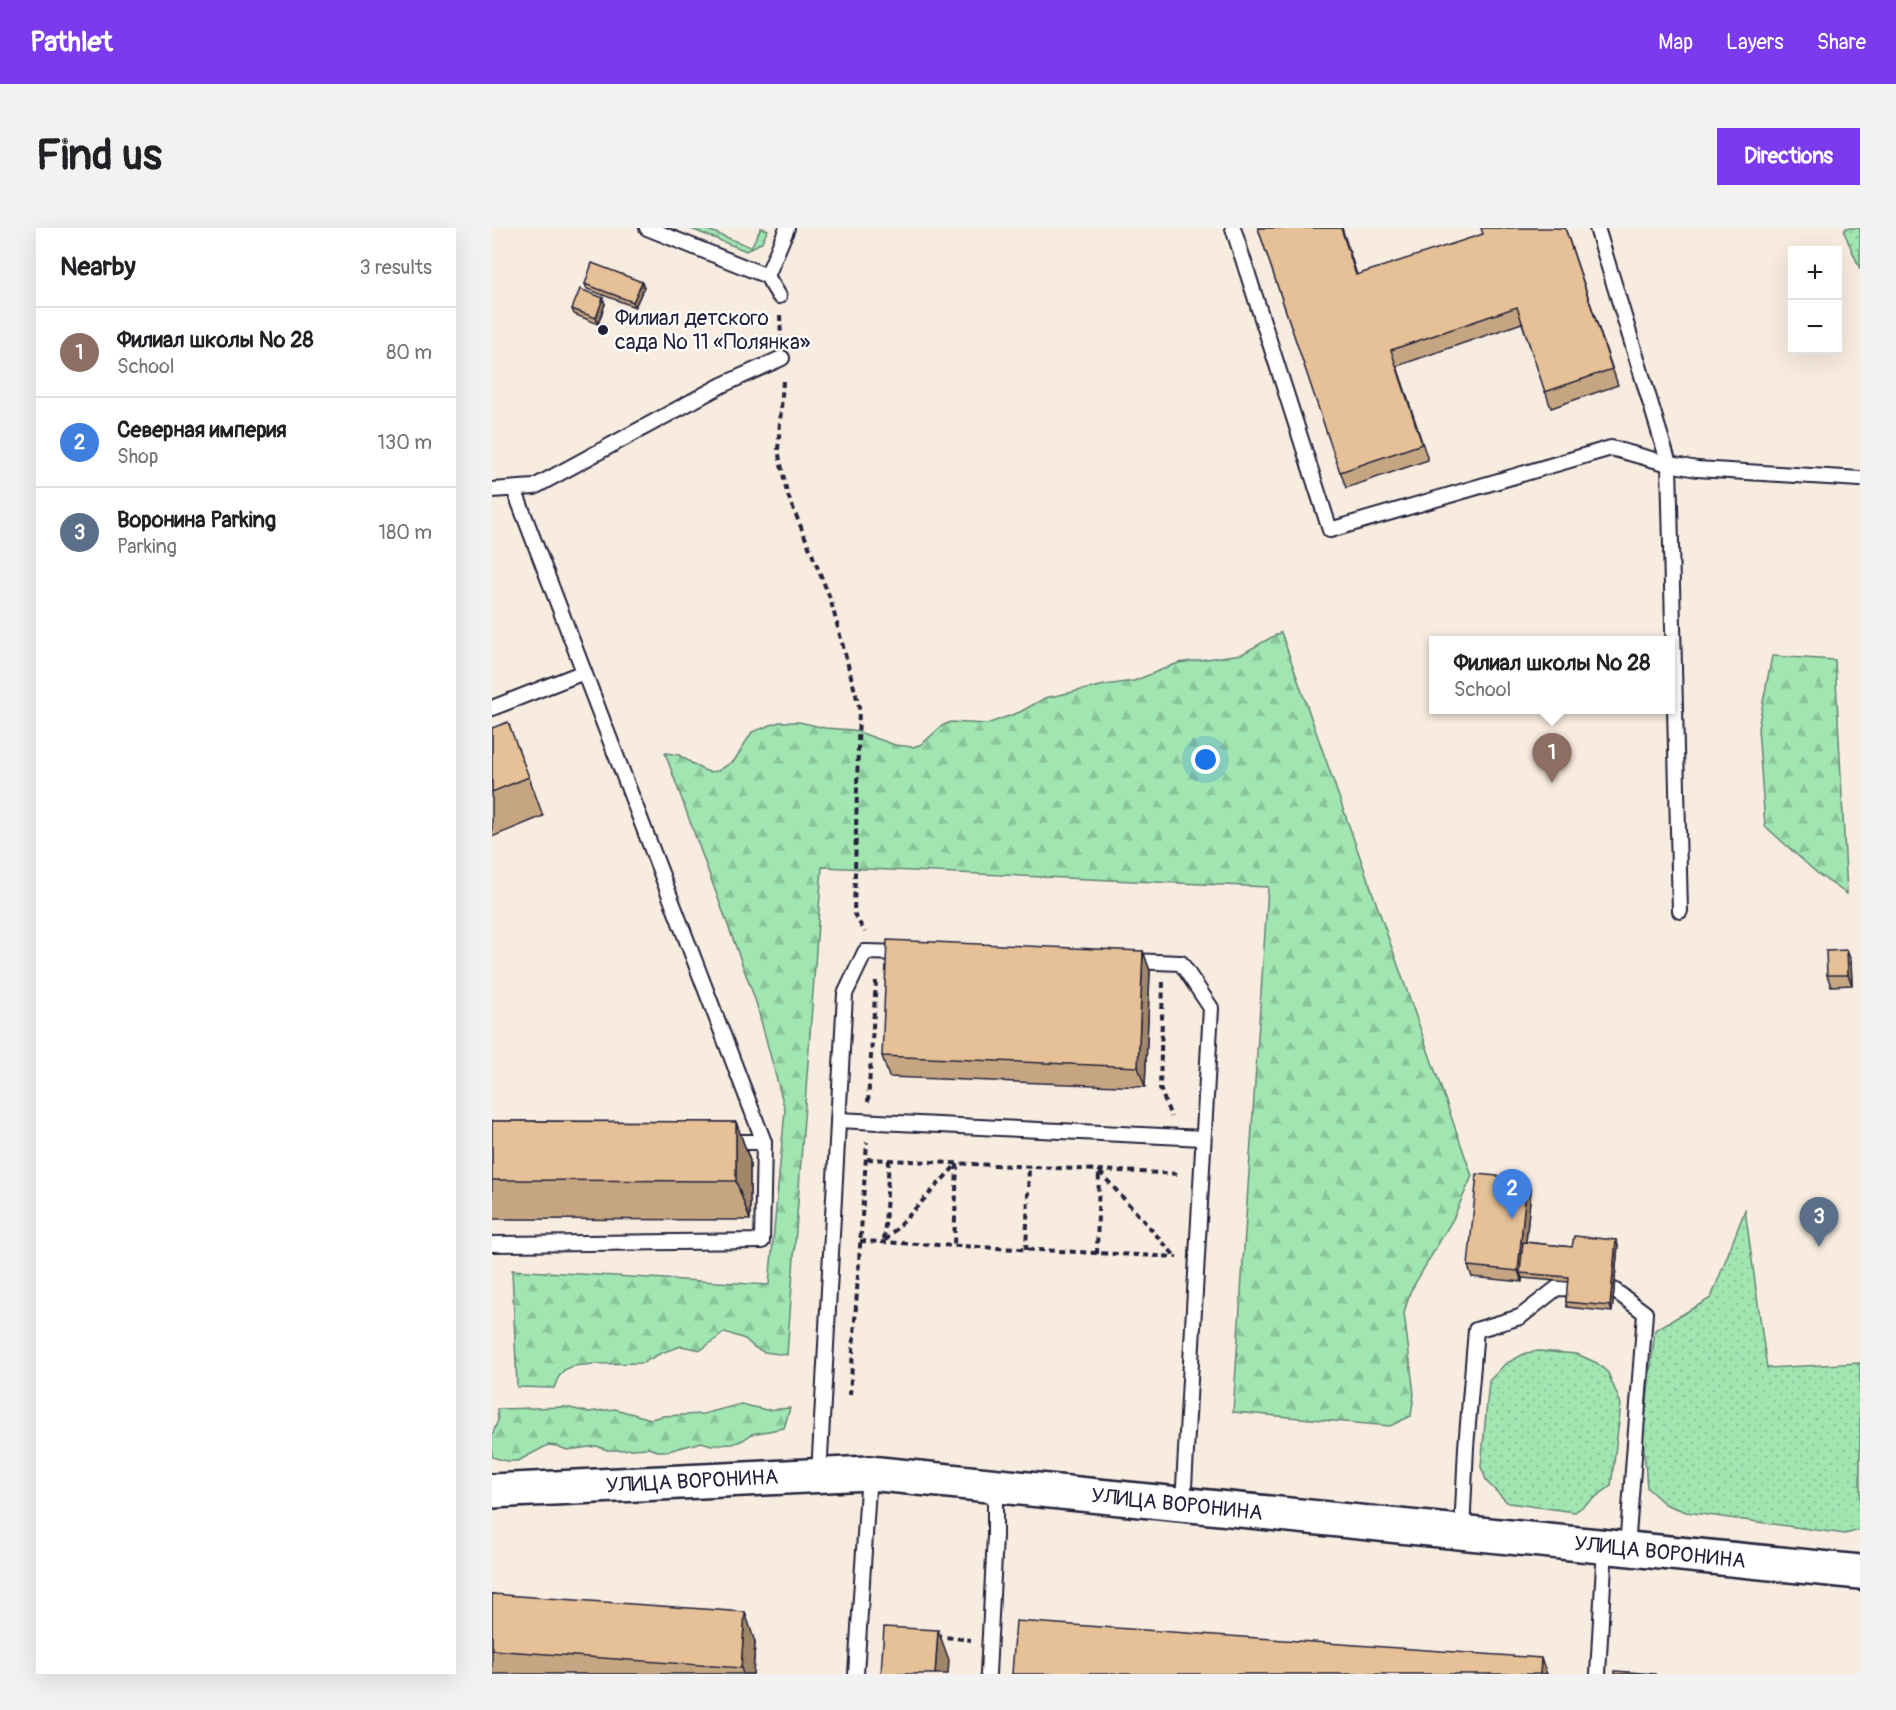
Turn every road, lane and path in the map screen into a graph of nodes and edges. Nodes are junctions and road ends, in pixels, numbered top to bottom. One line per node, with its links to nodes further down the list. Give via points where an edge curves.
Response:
1 (647, 228): 5 (lane)
2 (787, 228): 5 (lane)
3 (1233, 228): 8 (lane, via 1330,530 1611,448)
4 (1597, 228): 8 (lane)
5 (767, 276): 6 (lane)
6 (779, 296): 7 (path)
7 (782, 358): 10 (lane, via 722,385 534,488); 17 (path, via 778,450 787,493 830,598 859,706 854,914)
8 (1669, 464): 9 (lane); 12 (lane)
9 (1860, 479)
10 (514, 489): 11 (lane); 13 (lane)
11 (492, 490)
12 (1673, 636)
13 (584, 672): 14 (lane); 26 (lane)
14 (492, 708)
15 (1675, 708): 16 (lane)
16 (1680, 911)
17 (878, 952): 18 (lane); 21 (lane, via 866,952 844,994); 22 (path)
18 (913, 953)
19 (1116, 961): 20 (lane)
20 (1164, 962): 23 (path, via 1160,1088); 24 (lane, via 1181,963 1210,1008)
21 (838, 1120): 22 (lane); 44 (lane)
22 (867, 1122): 23 (lane); 27 (path)
23 (1179, 1137): 24 (lane); 32 (path)
24 (1203, 1138): 47 (lane)
25 (716, 1142): 26 (lane)
26 (764, 1142): 36 (lane, via 762,1241)
27 (867, 1159): 28 (path); 34 (path)
28 (889, 1160): 29 (path); 35 (path)
29 (957, 1164): 30 (path); 35 (path); 37 (path)
30 (1029, 1167): 31 (path); 39 (path)
31 (1099, 1171): 32 (path); 40 (path); 41 (path)
32 (1180, 1174): 33 (path)
33 (1179, 1184)
34 (860, 1241): 35 (path); 42 (path)
35 (884, 1242): 37 (path)
36 (492, 1244)
37 (954, 1245): 39 (path)
38 (1177, 1247): 41 (path)
39 (1026, 1250): 40 (path)
40 (1097, 1254): 41 (path)
41 (1176, 1258)
42 (850, 1395)
43 (869, 1473): 44 (street, УЛИЦА ВОРОНИНА); 45 (street, УЛИЦА ВОРОНИНА); 53 (lane)
44 (819, 1475): 46 (street, УЛИЦА ВОРОНИНА)
45 (994, 1485): 47 (street, УЛИЦА ВОРОНИНА); 52 (lane)
46 (492, 1491)
47 (1183, 1504): 48 (street, УЛИЦА ВОРОНИНА)
48 (1462, 1532): 49 (street, УЛИЦА ВОРОНИНА); 49 (lane, via 1476,1330 1520,1317 1557,1288 1614,1290 1645,1313)
49 (1616, 1547): 50 (street, УЛИЦА ВОРОНИНА); 55 (lane)
50 (1860, 1572)
51 (930, 1636): 52 (path)
52 (990, 1641): 54 (lane)
53 (856, 1674)
54 (988, 1674)
55 (1598, 1674)

